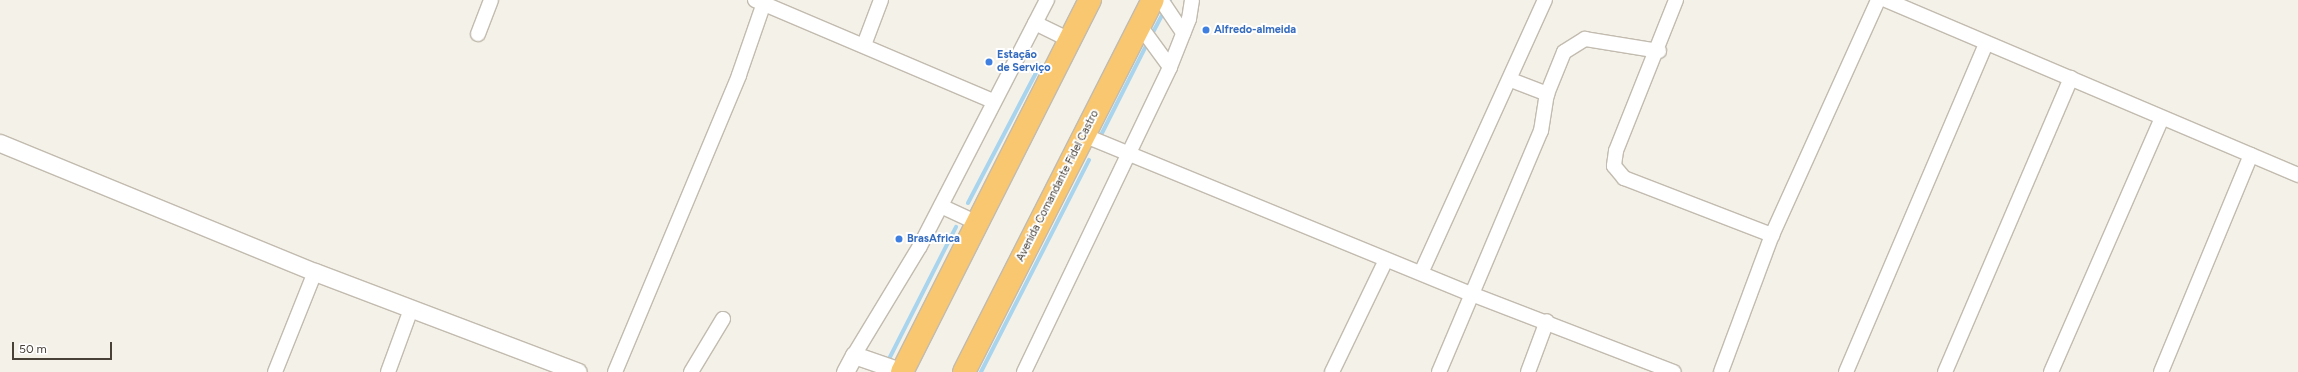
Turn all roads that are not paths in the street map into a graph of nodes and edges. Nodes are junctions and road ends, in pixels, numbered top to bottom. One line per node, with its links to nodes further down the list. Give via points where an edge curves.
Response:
1 (491, 0): 16 (street)
2 (881, 0): 19 (street)
3 (1047, 0): 13 (street)
4 (1090, 0): 17 (highway)
5 (1153, 0): 14 (highway, Avenida Comandante Fidel Castro)
6 (1161, 0): 15 (street)
7 (1192, 0): 15 (street)
8 (1545, 0): 23 (street)
9 (1676, 0): 20 (street)
10 (1878, 0): 34 (street)
11 (1886, 0): 18 (street)
12 (761, 1): 19 (street); 46 (street, via 739,75)
13 (1035, 23): 17 (street); 25 (street)
14 (1140, 26): 21 (street); 27 (highway, Avenida Comandante Fidel Castro)
15 (1183, 33): 21 (street)
16 (478, 34)
17 (1070, 40): 33 (highway)
18 (1986, 44): 22 (street); 57 (street)
19 (864, 45): 25 (street)
20 (1659, 51): 24 (street, via 1598,39 1578,41 1564,52); 34 (street, via 1616,151 1617,172)
21 (1170, 67): 29 (street)
22 (2070, 78): 26 (street); 58 (street)
23 (1511, 80): 24 (street); 37 (street)
24 (1547, 94): 38 (street, via 1543,127)
25 (993, 101): 32 (street)
26 (2162, 118): 30 (street); 59 (street)
27 (1083, 135): 29 (street); 50 (highway, Avenida Comandante Fidel Castro)
28 (0, 143): 36 (street)
29 (1127, 154): 35 (street); 51 (street)
30 (2251, 155): 31 (street); 60 (street)
31 (2298, 175)
32 (941, 206): 33 (street); 42 (street)
33 (977, 223): 49 (highway)
34 (1772, 234): 56 (street)
35 (1386, 260): 37 (street); 52 (street)
36 (314, 272): 39 (street); 44 (street)
37 (1421, 273): 38 (street)
38 (1474, 295): 41 (street); 53 (street)
39 (411, 309): 43 (street); 45 (street)
40 (723, 319): 47 (street)
41 (1547, 321): 54 (street); 55 (street)
42 (854, 356): 48 (street); 49 (street)
43 (569, 370)
44 (275, 372)
45 (388, 372)
46 (616, 372)
47 (691, 372)
48 (845, 372)
49 (903, 372)
50 (964, 372)
51 (1024, 372)
52 (1332, 372)
53 (1439, 372)
54 (1528, 372)
55 (1674, 372)
56 (1721, 372)
57 (1846, 372)
58 (1945, 372)
59 (2051, 372)
60 (2161, 372)

